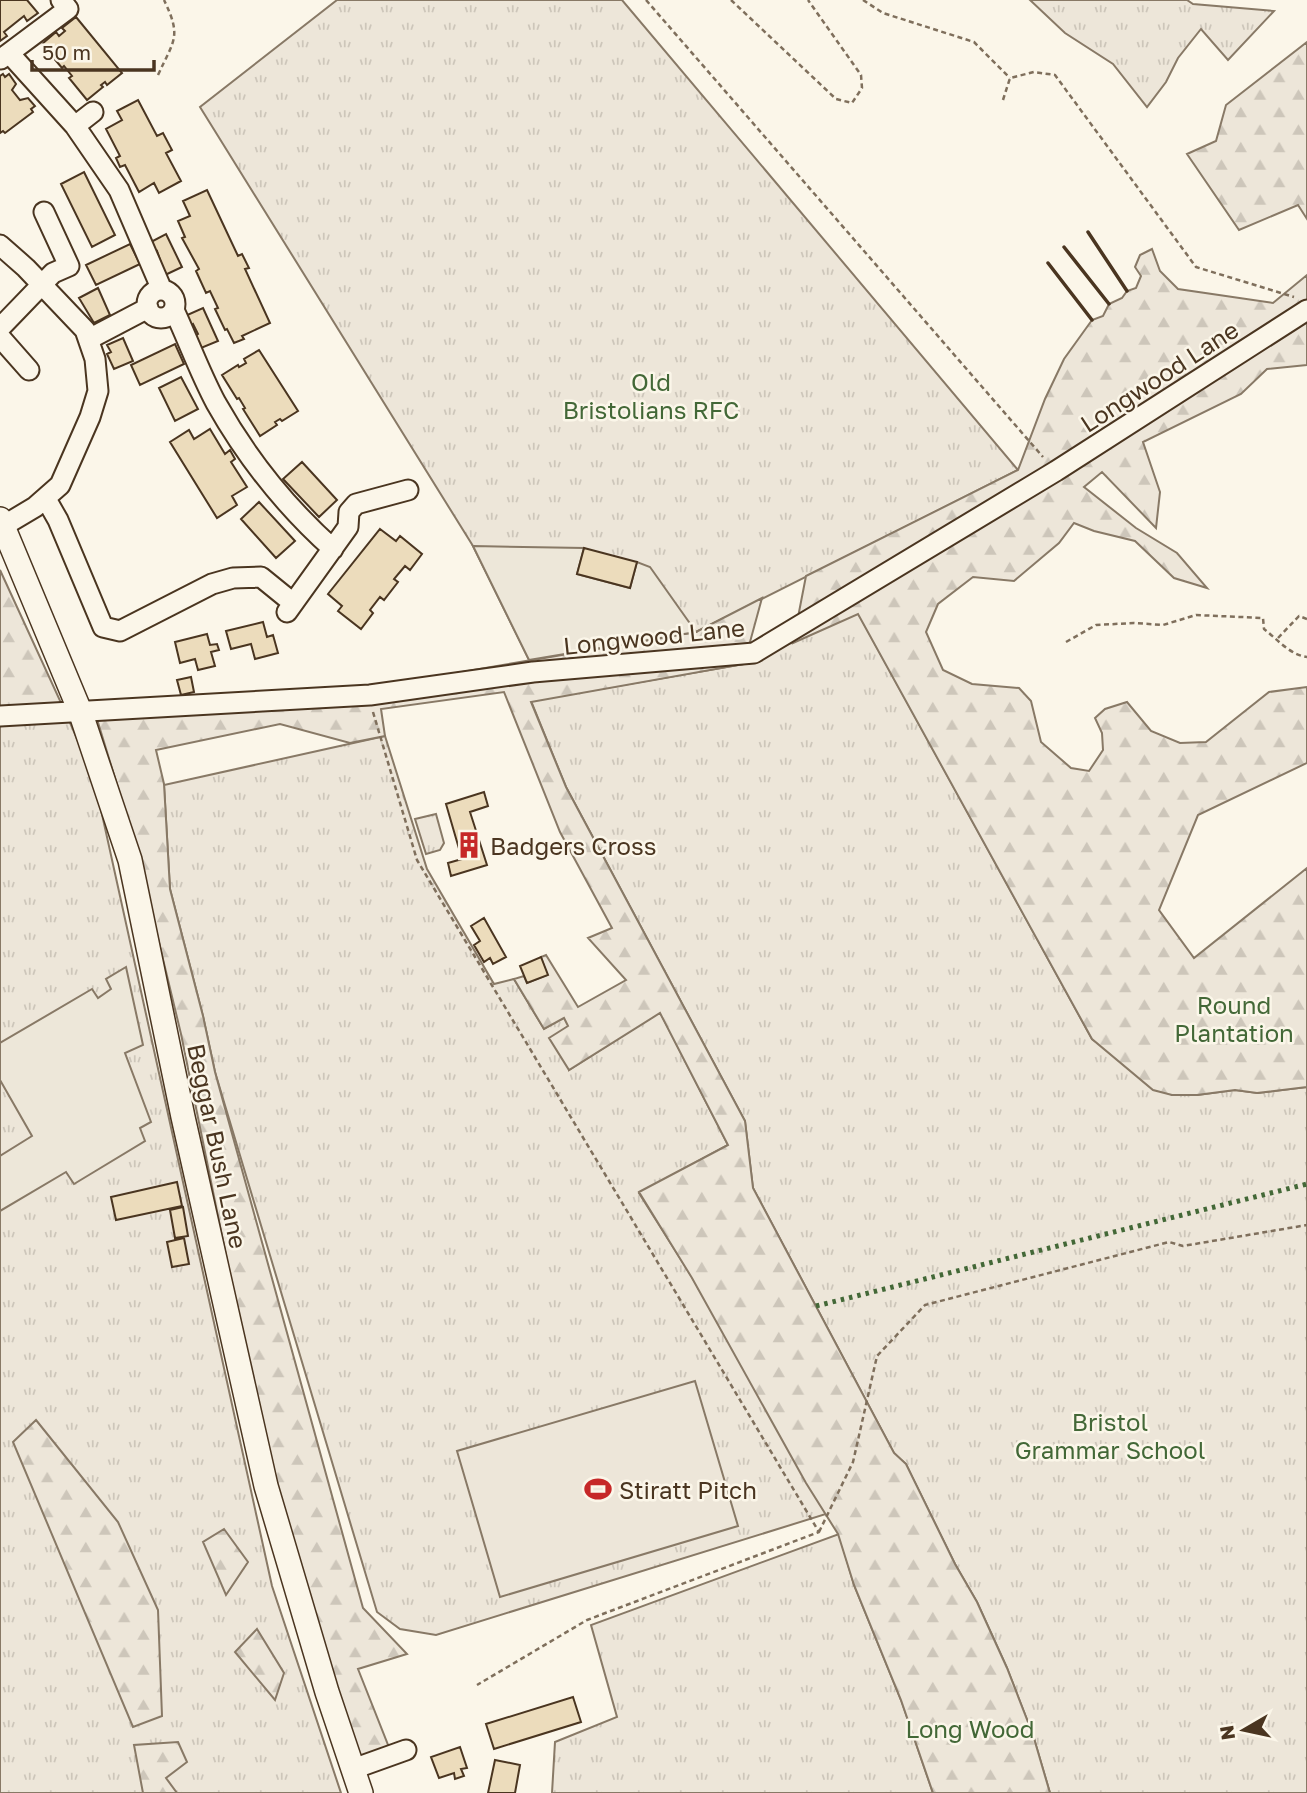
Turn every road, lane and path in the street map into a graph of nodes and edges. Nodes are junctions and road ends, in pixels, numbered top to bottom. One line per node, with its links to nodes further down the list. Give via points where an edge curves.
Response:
1 (61, 0): 7 (street, via 68,9)
2 (164, 0): 8 (path, via 176,37)
3 (646, 0): 24 (path)
4 (731, 0): 5 (path, via 836,99 852,103 862,88 861,75)
5 (808, 0)
6 (863, 0): 9 (path, via 883,13 974,42)
7 (5, 56): 12 (street)
8 (158, 75)
9 (1010, 78): 10 (path); 17 (path, via 1034,72 1055,75 1196,267)
10 (1003, 100)
11 (93, 112): 12 (street)
12 (75, 126): 16 (street, via 120,190)
13 (44, 212): 15 (street, via 69,266)
14 (0, 245): 15 (street)
15 (43, 284): 20 (street); 22 (street)
16 (162, 290): 18 (street, via 148,299); 19 (street, via 175,301)
17 (1301, 307): 24 (street, Longwood Lane)
18 (148, 308): 19 (street, via 160,318); 22 (street)
19 (174, 310): 28 (street, via 216,402 241,441 278,494)
20 (0, 328)
21 (0, 337): 23 (street)
22 (89, 339): 26 (street, via 98,391 60,485)
23 (29, 370)
24 (1055, 471): 33 (street, Longwood Lane, via 754,653 533,672)
25 (408, 490): 28 (street, via 356,504 349,512 348,527)
26 (46, 499): 27 (street); 28 (street, via 103,627 120,631 212,583 233,578 261,577 290,608)
27 (1, 523): 34 (main road, Beggar Bush Lane)
28 (332, 549)
29 (1307, 618): 30 (path, via 1299,616)
30 (1277, 639): 31 (path, via 1264,629 1263,618 1196,615 1163,625 1096,625); 32 (path)
31 (1066, 642)
32 (1307, 657)
33 (370, 695): 34 (street, Longwood Lane); 37 (path, via 417,860)
34 (80, 711): 35 (street, Longwood Lane); 40 (main road, Beggar Bush Lane, via 130,860 266,1486)
35 (0, 716)
36 (1307, 1225): 37 (path, via 1183,1246 1169,1242 925,1305 877,1356 853,1462)
37 (819, 1532): 38 (path, via 587,1620)
38 (477, 1685)
39 (406, 1750): 40 (street)
40 (353, 1769): 41 (main road, Beggar Bush Lane)
41 (361, 1793)

